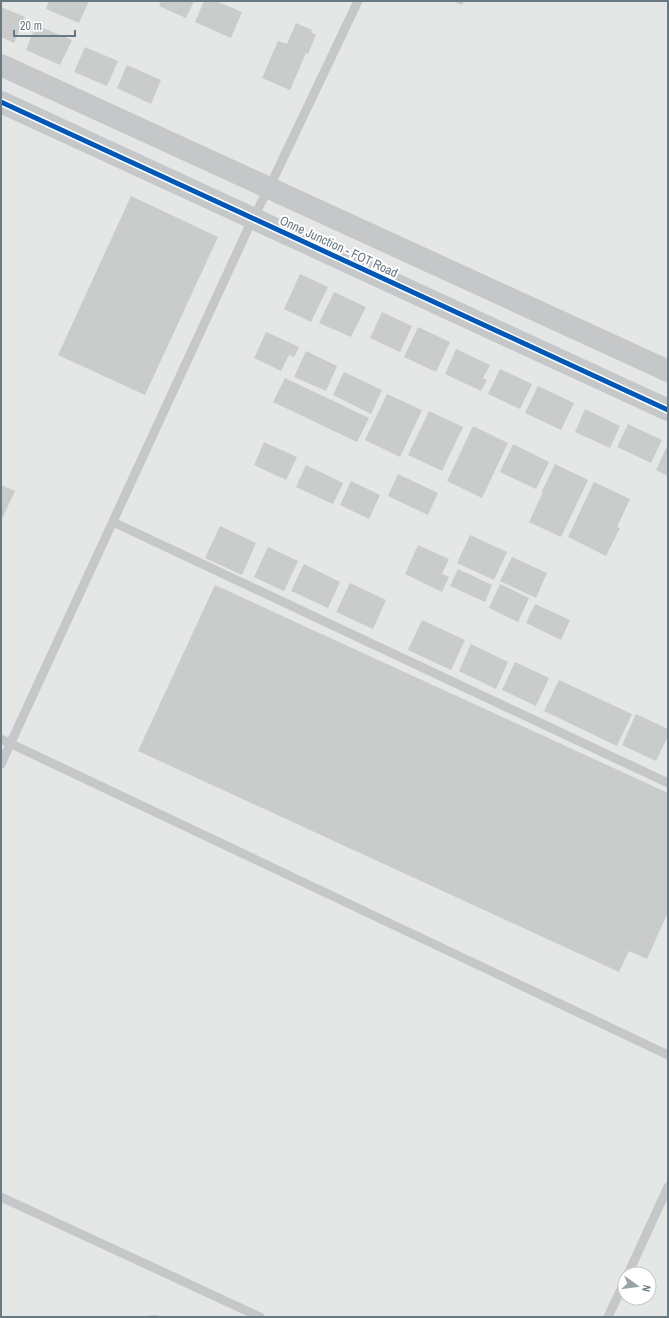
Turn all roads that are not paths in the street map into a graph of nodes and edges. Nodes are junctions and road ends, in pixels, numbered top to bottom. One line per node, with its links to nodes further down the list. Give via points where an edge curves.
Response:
1 (358, 1): 4 (lane)
2 (1, 65): 4 (street, Onne Junction - FOT Road)
3 (1, 102): 5 (street, Onne Junction - FOT Road)
4 (269, 188): 5 (lane); 6 (street, Onne Junction - FOT Road)
5 (253, 218): 7 (street, Onne Junction - FOT Road); 8 (lane)
6 (668, 371)
7 (668, 410)
8 (113, 522): 10 (lane); 12 (lane)
9 (1, 740): 10 (lane)
10 (10, 744): 11 (lane); 13 (lane)
11 (1, 764)
12 (668, 783)
13 (668, 1055)
14 (668, 1187): 16 (lane)
15 (1, 1197): 18 (lane)
16 (632, 1266)
17 (617, 1298): 19 (lane)
18 (260, 1317)
19 (608, 1317)

